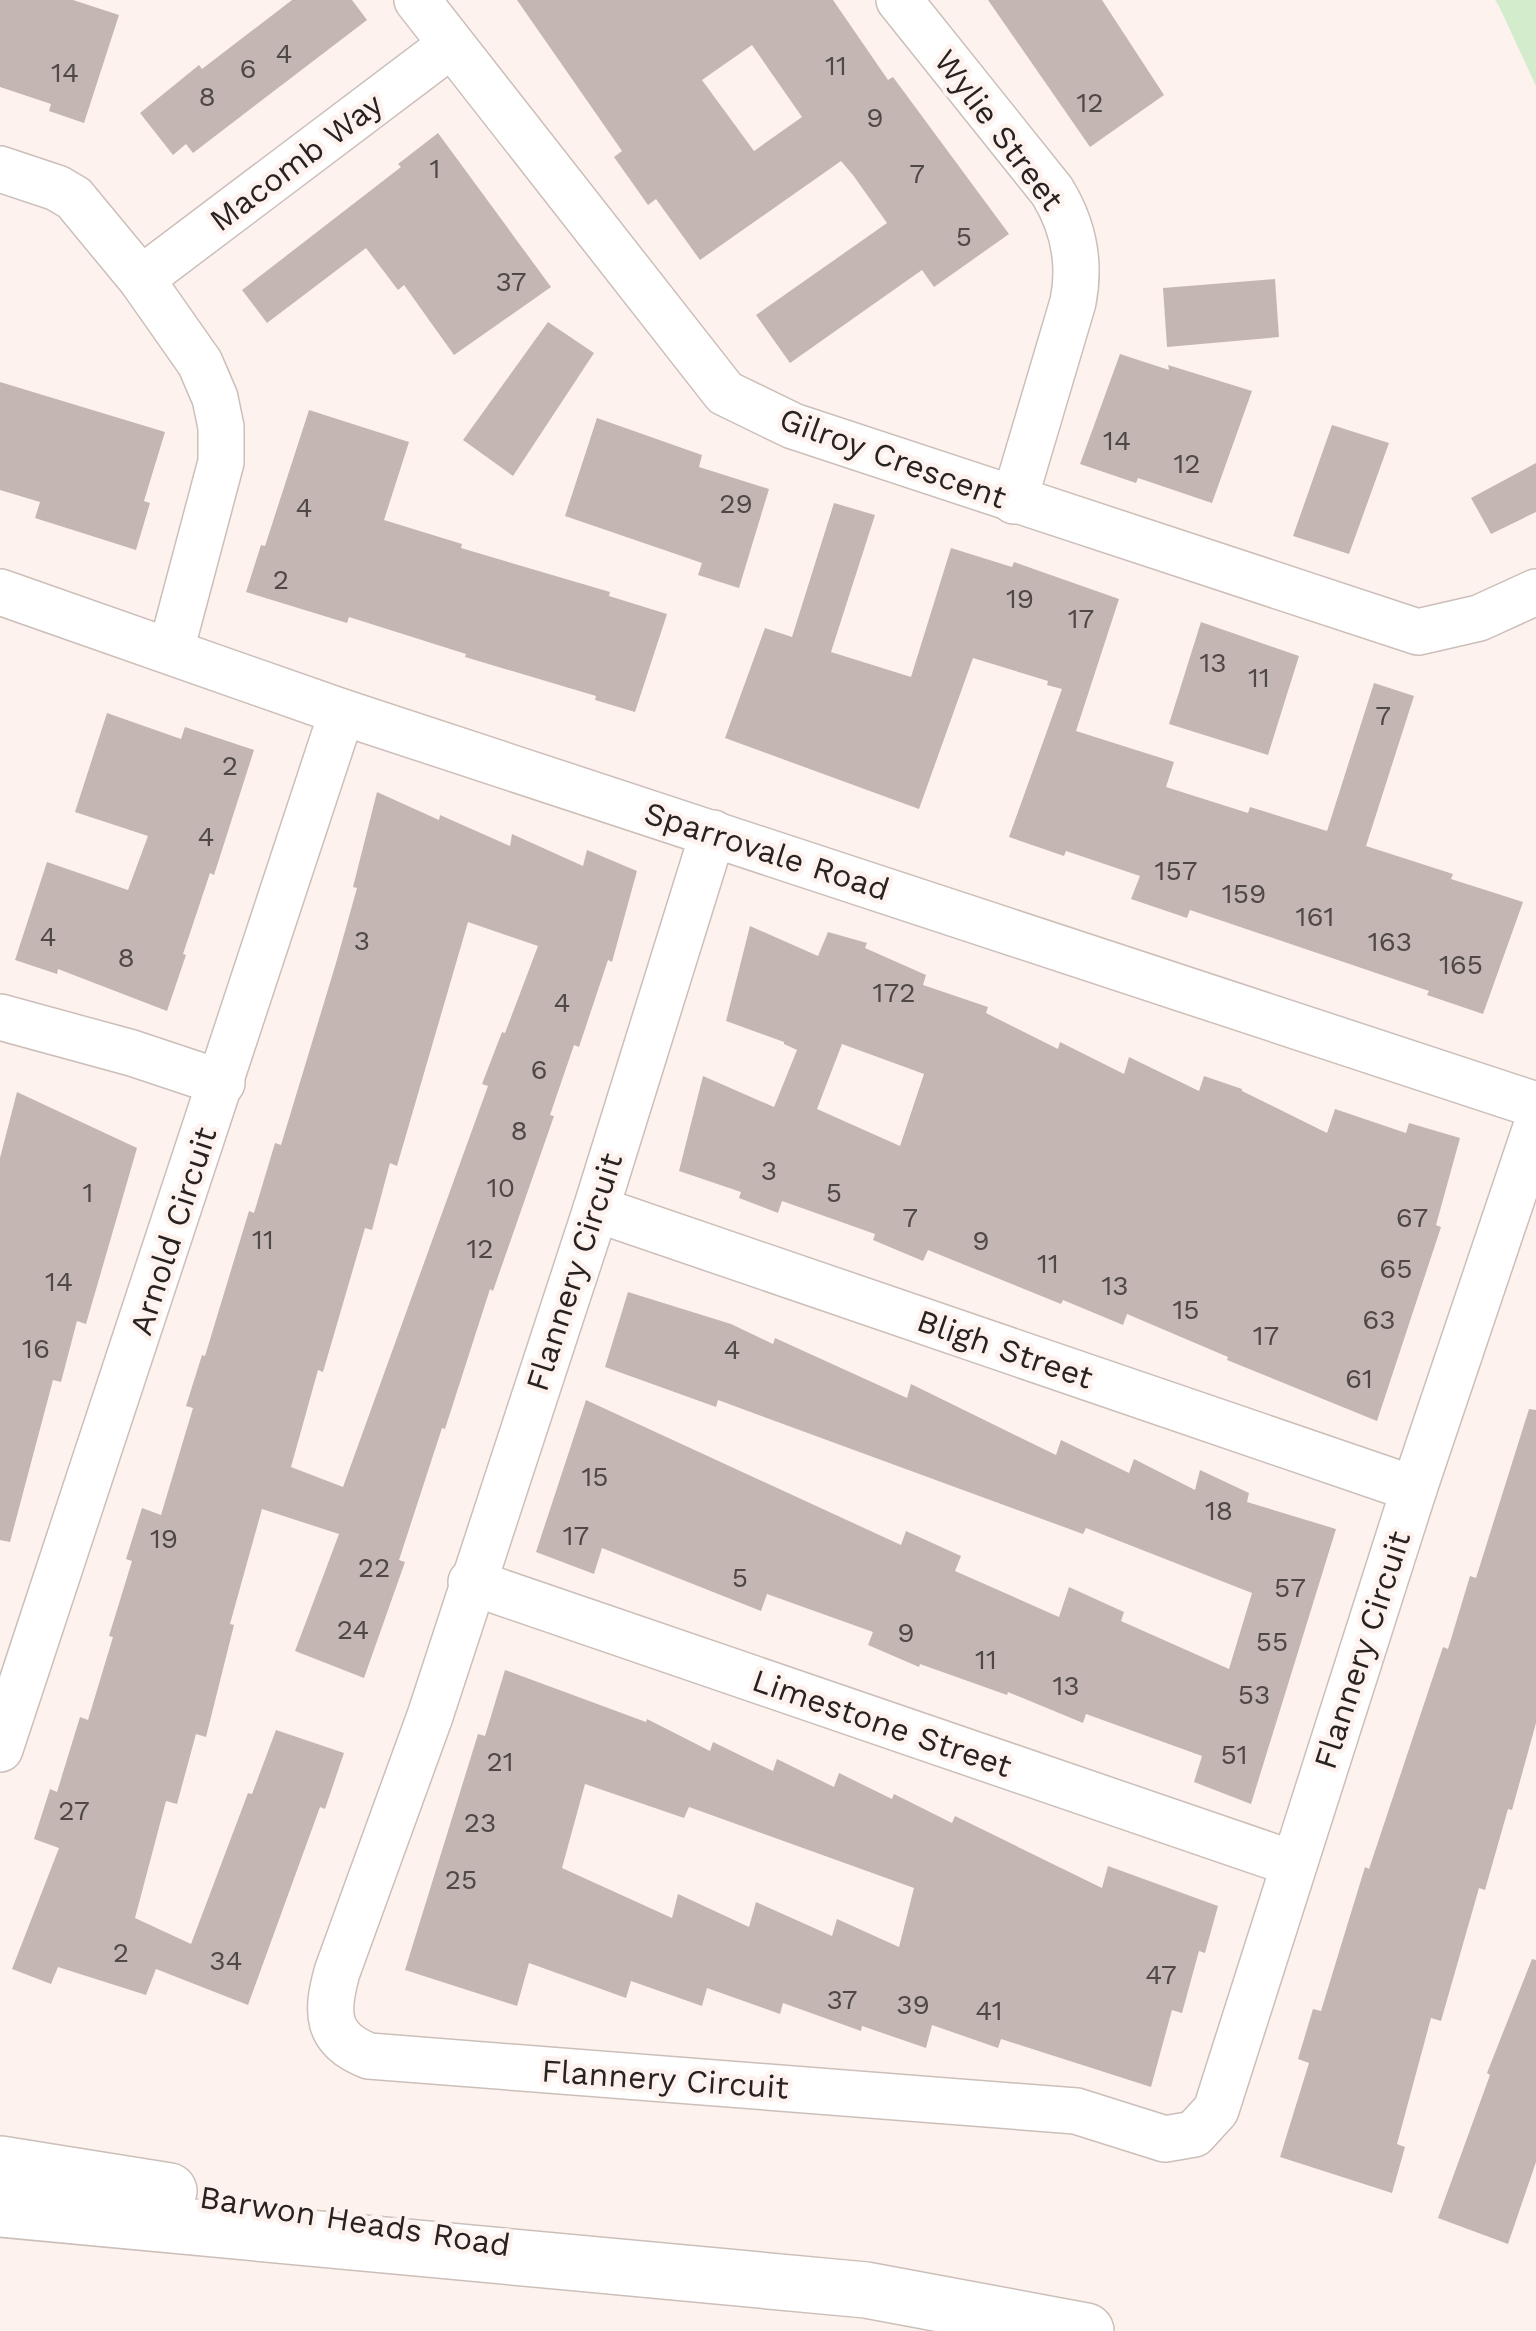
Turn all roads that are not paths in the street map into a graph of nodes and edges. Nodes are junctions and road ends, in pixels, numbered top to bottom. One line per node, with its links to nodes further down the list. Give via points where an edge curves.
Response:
1 (417, 0): 3 (street, Gilroy Crescent)
2 (899, 0): 6 (street, Wylie Street, via 1052,192 1074,245 1073,302)
3 (450, 45): 5 (street, Macomb Way); 6 (street, Gilroy Crescent, via 725,393 793,426)
4 (0, 169): 5 (street, via 74,198)
5 (141, 279): 9 (street, via 200,362 221,428 216,485)
6 (1014, 501): 8 (street, Gilroy Crescent, via 1418,632 1466,622)
7 (0, 592): 9 (street, Sparrovale Road)
8 (1536, 592)
9 (171, 650): 10 (street, Sparrovale Road)
10 (342, 712): 11 (street, Sparrovale Road); 13 (street, Arnold Circuit)
11 (713, 833): 14 (street, Sparrovale Road); 16 (street, Flannery Circuit)
12 (0, 1017): 13 (street)
13 (222, 1082): 19 (street, Arnold Circuit)
14 (1536, 1105)
15 (1536, 1127): 17 (street, Flannery Circuit)
16 (596, 1209): 17 (street, Bligh Street); 18 (street, Flannery Circuit)
17 (1414, 1489): 20 (street, Flannery Circuit)
18 (471, 1582): 20 (street, Limestone Street); 20 (street, Flannery Circuit, via 330,1998 338,2034 369,2056 1076,2112 1165,2139 1194,2134 1216,2110)
19 (0, 1748)
20 (1294, 1864)
21 (0, 2164): 23 (main road, Barwon Heads Road)
22 (0, 2209): 23 (main road, Barwon Heads Road)
23 (710, 2277): 24 (main road, Barwon Heads Road, via 866,2290)
24 (1086, 2331)

